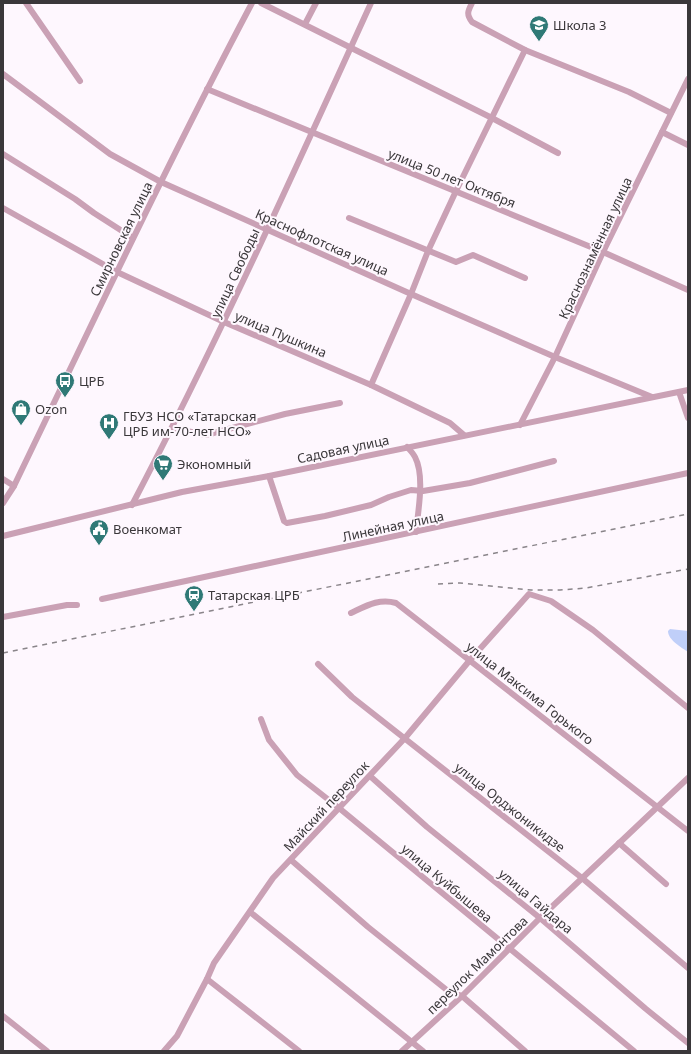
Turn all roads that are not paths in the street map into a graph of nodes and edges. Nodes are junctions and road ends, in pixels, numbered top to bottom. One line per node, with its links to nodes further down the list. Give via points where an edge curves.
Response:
1 (26, 3): 12 (street)
2 (252, 3): 13 (street, Смирновская улица)
3 (261, 3): 7 (street)
4 (316, 3): 7 (street)
5 (371, 3): 8 (street, улица Свободы)
6 (472, 3): 9 (street, via 468,12 472,22)
7 (306, 24): 8 (street)
8 (351, 47): 15 (street); 16 (street, улица Свободы)
9 (526, 50): 14 (street, via 629,92); 15 (street)
10 (3, 74): 21 (street, Краснофлотская улица, via 110,154)
11 (688, 79): 14 (street, Краснознамённая улица)
12 (80, 81)
13 (207, 89): 16 (street, улица 50 лет Октября); 21 (street, Смирновская улица)
14 (671, 113): 17 (street, Краснознамённая улица)
15 (492, 118): 19 (street); 22 (street)
16 (312, 132): 22 (street, улица 50 лет Октября); 25 (street, улица Свободы)
17 (662, 132): 18 (street); 28 (street, Краснознамённая улица)
18 (688, 145)
19 (558, 153)
20 (3, 154): 26 (street)
21 (161, 182): 25 (street, Краснофлотская улица); 26 (street, Смирновская улица)
22 (456, 191): 27 (street); 28 (street, улица 50 лет Октября)
23 (3, 208): 29 (street, улица Пушкина)
24 (348, 218): 27 (street)
25 (268, 230): 32 (street, Краснофлотская улица); 33 (street, улица Свободы)
26 (133, 238): 29 (street, Смирновская улица)
27 (428, 251): 30 (street, via 456,262 473,255); 32 (street)
28 (603, 252): 31 (street, улица 50 лет Октября); 34 (street, Краснознамённая улица)
29 (117, 272): 33 (street, улица Пушкина); 49 (street, Смирновская улица)
30 (525, 278)
31 (688, 290)
32 (411, 294): 34 (street, Краснофлотская улица); 35 (street)
33 (224, 322): 35 (street, улица Пушкина); 42 (street, улица Свободы)
34 (555, 357): 38 (street, Краснофлотская улица); 41 (street, Краснознамённая улица)
35 (371, 385): 43 (street, улица Пушкина, via 450,423)
36 (688, 390): 37 (street, Садовая улица)
37 (679, 392): 38 (street, Садовая улица); 40 (street)
38 (652, 397): 41 (street, Садовая улица)
39 (340, 403): 42 (street, via 285,414 206,435)
40 (688, 418)
41 (520, 425): 43 (street, Садовая улица)
42 (172, 428): 52 (street, улица Свободы)
43 (464, 435): 44 (street, Садовая улица)
44 (407, 447): 47 (street, Садовая улица); 50 (street, via 415,456 418,466)
45 (554, 460): 50 (street, via 470,483)
46 (688, 473): 53 (street, Линейная улица)
47 (269, 476): 50 (street, via 284,521 287,523 371,505 411,490); 52 (street, Садовая улица, via 182,492)
48 (3, 479): 49 (street)
49 (14, 486): 51 (street, Смирновская улица)
50 (419, 491): 53 (street)
51 (3, 503)
52 (132, 505): 54 (street, Садовая улица)
53 (416, 532): 55 (street, Линейная улица)
54 (3, 536)
55 (102, 599)
56 (77, 605): 58 (street)
57 (351, 613): 59 (street, улица Максима Горького, via 377,602 396,603)
58 (3, 617)
59 (470, 660): 61 (street, Майский переулок, via 529,594 550,601 593,630); 63 (street, Майский переулок); 66 (street, улица Максима Горького)
60 (318, 664): 63 (street, улица Орджоникидзе, via 352,697)
61 (688, 708)
62 (261, 719): 67 (street, улица Куйбышева, via 269,740 297,775)
63 (405, 738): 64 (street, Майский переулок); 71 (street, улица Орджоникидзе)
64 (370, 776): 67 (street, Майский переулок); 74 (street, улица Гайдара, via 427,827)
65 (688, 778): 66 (street, переулок Мамонтова)
66 (658, 807): 68 (street, улица Максима Горького); 69 (street, переулок Мамонтова)
67 (338, 808): 70 (street, Майский переулок); 75 (street, улица Куйбышева)
68 (688, 831)
69 (619, 843): 71 (street, переулок Мамонтова); 72 (street)
70 (291, 860): 73 (street, Майский переулок, via 274,878); 78 (street, via 368,927 448,991)
71 (582, 878): 74 (street, переулок Мамонтова); 76 (street, улица Орджоникидзе)
72 (666, 884)
73 (250, 912): 77 (street, Майский переулок, via 214,963); 80 (street)
74 (540, 918): 75 (street, переулок Мамонтова); 81 (street, улица Гайдара)
75 (510, 950): 78 (street, переулок Мамонтова); 88 (street, улица Куйбышева)
76 (688, 968)
77 (207, 979): 83 (street, Майский переулок, via 177,1036); 84 (street)
78 (462, 996): 80 (street, переулок Мамонтова); 87 (street)
79 (3, 1016): 82 (street)
80 (412, 1042): 85 (street, переулок Мамонтова); 86 (street)
81 (688, 1043)
82 (47, 1051)
83 (164, 1051)
84 (299, 1051)
85 (402, 1051)
86 (423, 1051)
87 (525, 1051)
88 (634, 1051)

